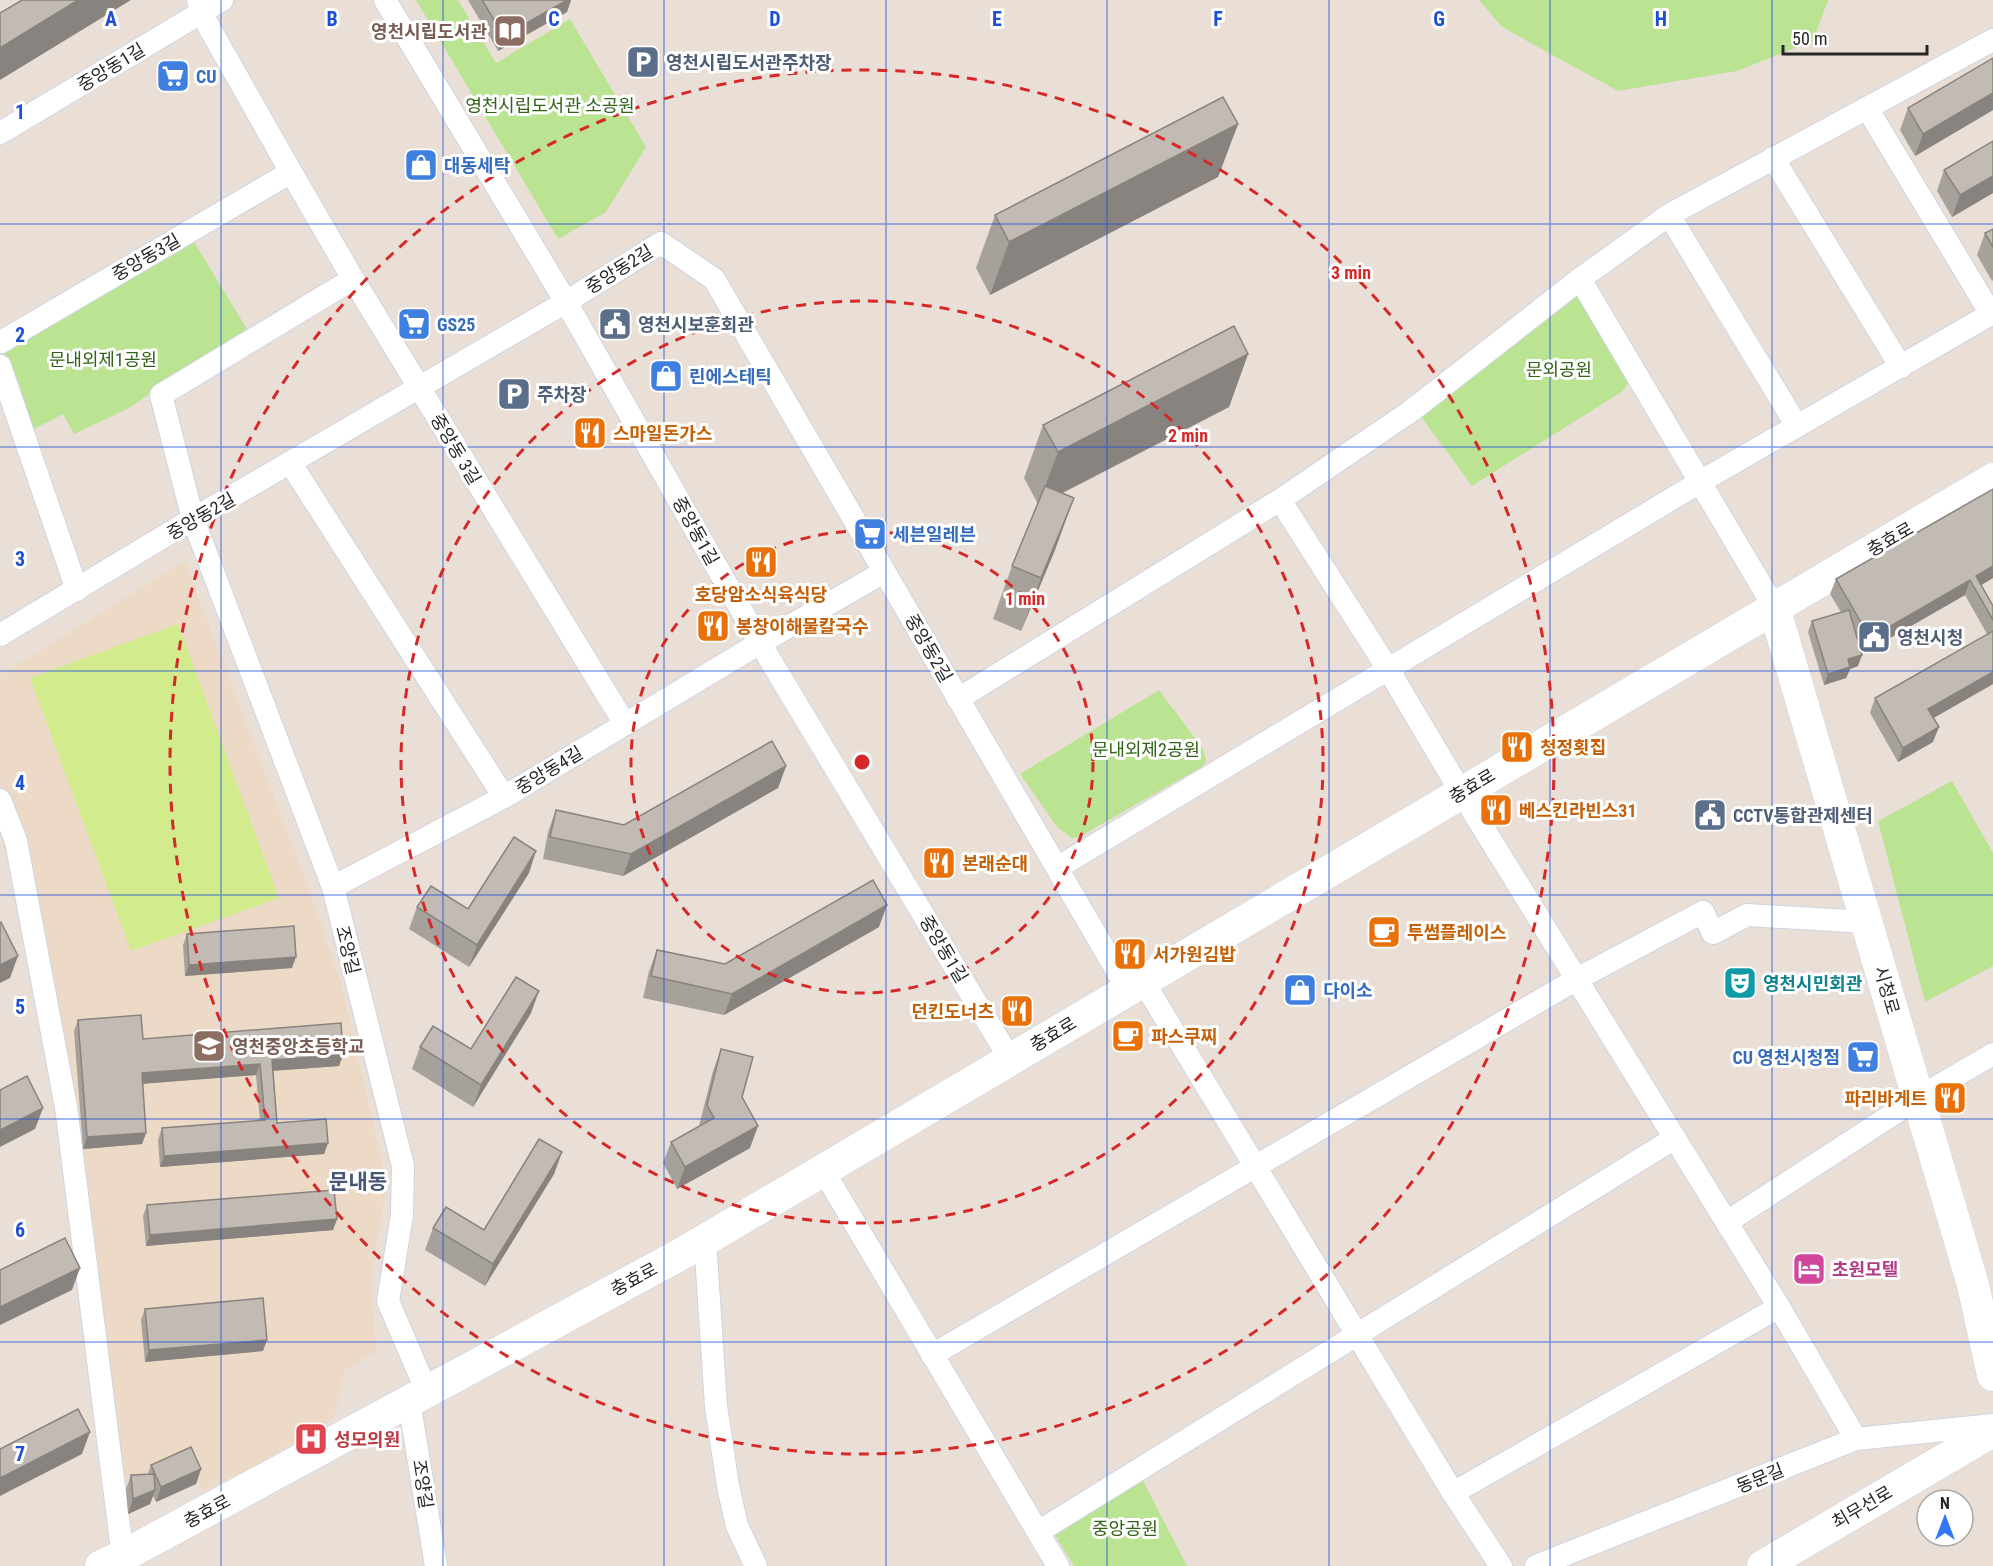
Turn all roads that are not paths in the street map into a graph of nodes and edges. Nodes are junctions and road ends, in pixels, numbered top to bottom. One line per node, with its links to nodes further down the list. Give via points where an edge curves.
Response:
1 (222, 0): 3 (street, 중앙동1길)
2 (385, 0): 12 (street, 중앙동1길)
3 (200, 6): 6 (street, 중앙동1길); 8 (street, 중앙동 3길)
4 (1993, 40): 5 (street)
5 (1867, 108): 7 (street); 13 (street)
6 (0, 133)
7 (1773, 158): 9 (street); 16 (street)
8 (291, 172): 10 (street, 중앙동 3길); 14 (street, 중앙동3길)
9 (1669, 215): 11 (street); 18 (street)
10 (353, 279): 17 (street, 중앙동 3길); 23 (street, 조양길, via 161,395)
11 (1580, 279): 21 (street); 22 (street, via 1411,411)
12 (567, 302): 17 (street, 중앙동2길); 24 (street, 중앙동2길, via 662,243 714,279); 28 (street, 중앙동1길)
13 (1992, 316): 16 (street)
14 (0, 342)
15 (0, 366): 25 (street)
16 (1901, 366): 18 (street)
17 (419, 388): 19 (street, 중앙동2길); 31 (street, 중앙동 3길)
18 (1797, 426): 21 (street)
19 (291, 464): 23 (street, 중앙동2길); 33 (street)
20 (1993, 479): 26 (street, 충효로)
21 (1700, 482): 26 (street); 29 (street)
22 (1280, 500): 29 (street); 30 (street)
23 (193, 519): 25 (street, 중앙동2길); 36 (street, 조양길)
24 (884, 572): 28 (street, 중앙동4길); 30 (street, 중앙동2길)
25 (77, 590): 27 (street, 중앙동2길)
26 (1774, 607): 32 (street, 충효로); 37 (street, 시청로)
27 (0, 635)
28 (759, 643): 31 (street, 중앙동4길); 41 (street, 중앙동1길)
29 (1388, 669): 32 (street); 35 (street)
30 (958, 699): 35 (street, 중앙동2길)
31 (625, 724): 33 (street, 중앙동4길)
32 (1461, 792): 38 (street); 39 (street, 충효로)
33 (504, 797): 36 (street, 중앙동4길)
34 (0, 800): 58 (street, via 16,841 66,1107)
35 (1057, 868): 39 (street, 중앙동2길)
36 (333, 886): 52 (street, 조양길, via 403,1166 402,1215 388,1301)
37 (1867, 922): 38 (street, via 1747,915 1713,933 1703,912); 42 (street, 시청로)
38 (1576, 979): 43 (street); 44 (street)
39 (1136, 985): 41 (street, 충효로); 44 (street, 중앙동2길)
40 (1993, 1054): 42 (street)
41 (1010, 1059): 45 (street, 충효로)
42 (1918, 1098): 46 (street); 51 (street, 시청로, via 1973,1285)
43 (1675, 1138): 46 (street); 49 (street)
44 (1256, 1167): 49 (street, 중앙동2길); 50 (street)
45 (823, 1170): 47 (street, 충효로); 50 (street)
46 (1727, 1222): 48 (street)
47 (705, 1240): 52 (street, 충효로); 60 (street, via 716,1406 737,1526)
48 (1779, 1307): 55 (street); 56 (street)
49 (1356, 1333): 56 (street, 중앙동2길); 57 (street)
50 (933, 1355): 57 (street)
51 (1993, 1375)
52 (418, 1396): 58 (street, 충효로); 59 (street, 조양길)
53 (1993, 1425): 55 (street, 동문길)
54 (1993, 1431): 64 (street, 최무선로)
55 (1856, 1438): 63 (street, 동문길)
56 (1454, 1493): 62 (street, 중앙동2길)
57 (1038, 1532): 61 (street)
58 (116, 1563)
59 (436, 1566)
60 (756, 1566)
61 (1058, 1566)
62 (1501, 1566)
63 (1536, 1566)
64 (1763, 1566)

